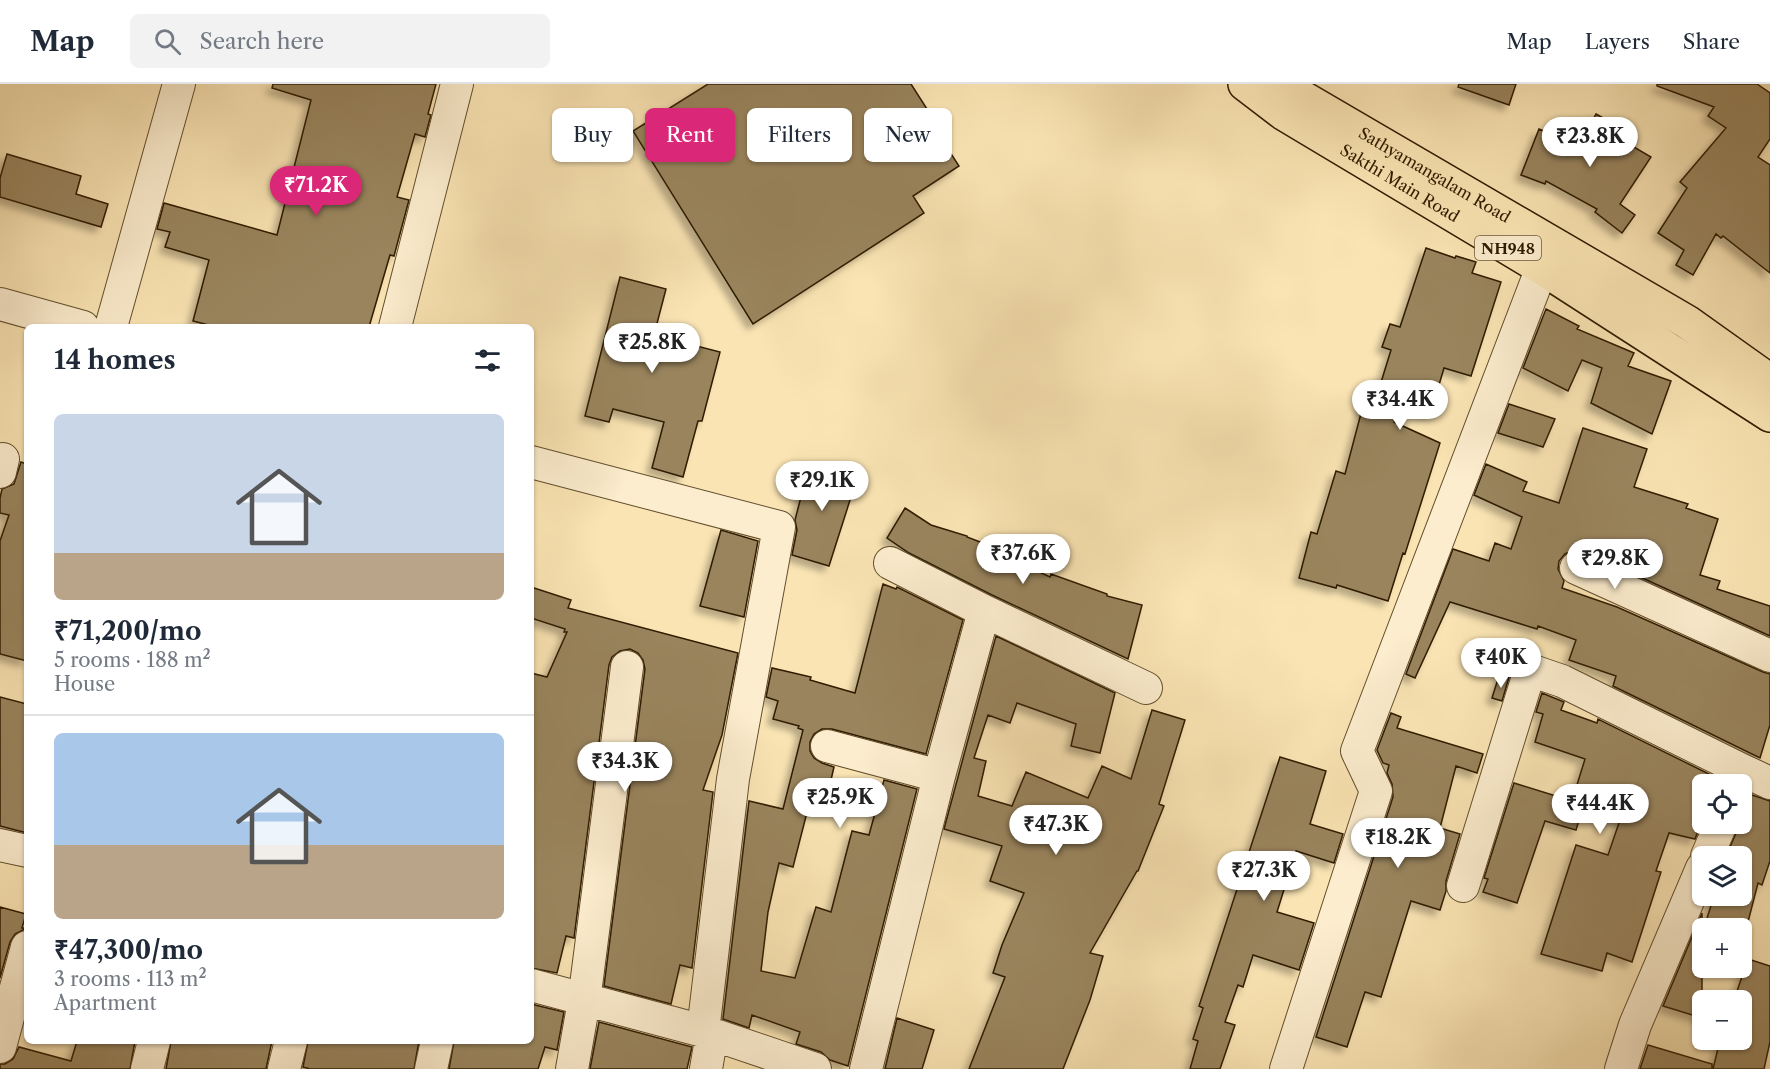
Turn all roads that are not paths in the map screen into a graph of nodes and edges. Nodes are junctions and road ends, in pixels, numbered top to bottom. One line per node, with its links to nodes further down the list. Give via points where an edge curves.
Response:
1 (179, 84): 8 (street)
2 (457, 84): 9 (street)
3 (1245, 84): 5 (highway, Sakthi Main Road / NH948, via 1283,113)
4 (1291, 87): 5 (highway, Sathyamangalam Road / NH948)
5 (1546, 255): 10 (highway, Sathyamangalam Road / NH948, via 1687,322); 11 (highway, Sakthi Main Road / NH948); 41 (street, via 1357,751 1376,791)
6 (0, 304): 7 (street)
7 (72, 324)
8 (112, 324)
9 (396, 324)
10 (1770, 381)
11 (1770, 415)
12 (534, 463): 29 (street, via 779,527 733,779)
13 (890, 563): 15 (street)
14 (1576, 568): 16 (street)
15 (984, 611): 18 (street); 21 (street)
16 (1770, 656)
17 (627, 667): 28 (street)
18 (1146, 688)
19 (827, 746): 21 (street)
20 (1740, 774): 24 (street, via 1562,681 1530,670)
21 (939, 776): 40 (street)
22 (0, 845): 23 (street)
23 (24, 850)
24 (1463, 886)
25 (1692, 891): 42 (street, via 1635,1025)
26 (24, 958): 33 (street)
27 (534, 986): 28 (street)
28 (584, 1001): 29 (street); 37 (street)
29 (708, 1032): 38 (street); 39 (street)
30 (153, 1044): 34 (street)
31 (290, 1044): 35 (street)
32 (435, 1044): 36 (street)
33 (0, 1047)
34 (147, 1069)
35 (284, 1069)
36 (431, 1069)
37 (572, 1069)
38 (706, 1069)
39 (813, 1069)
40 (866, 1069)
41 (1286, 1069)
42 (1621, 1069)

